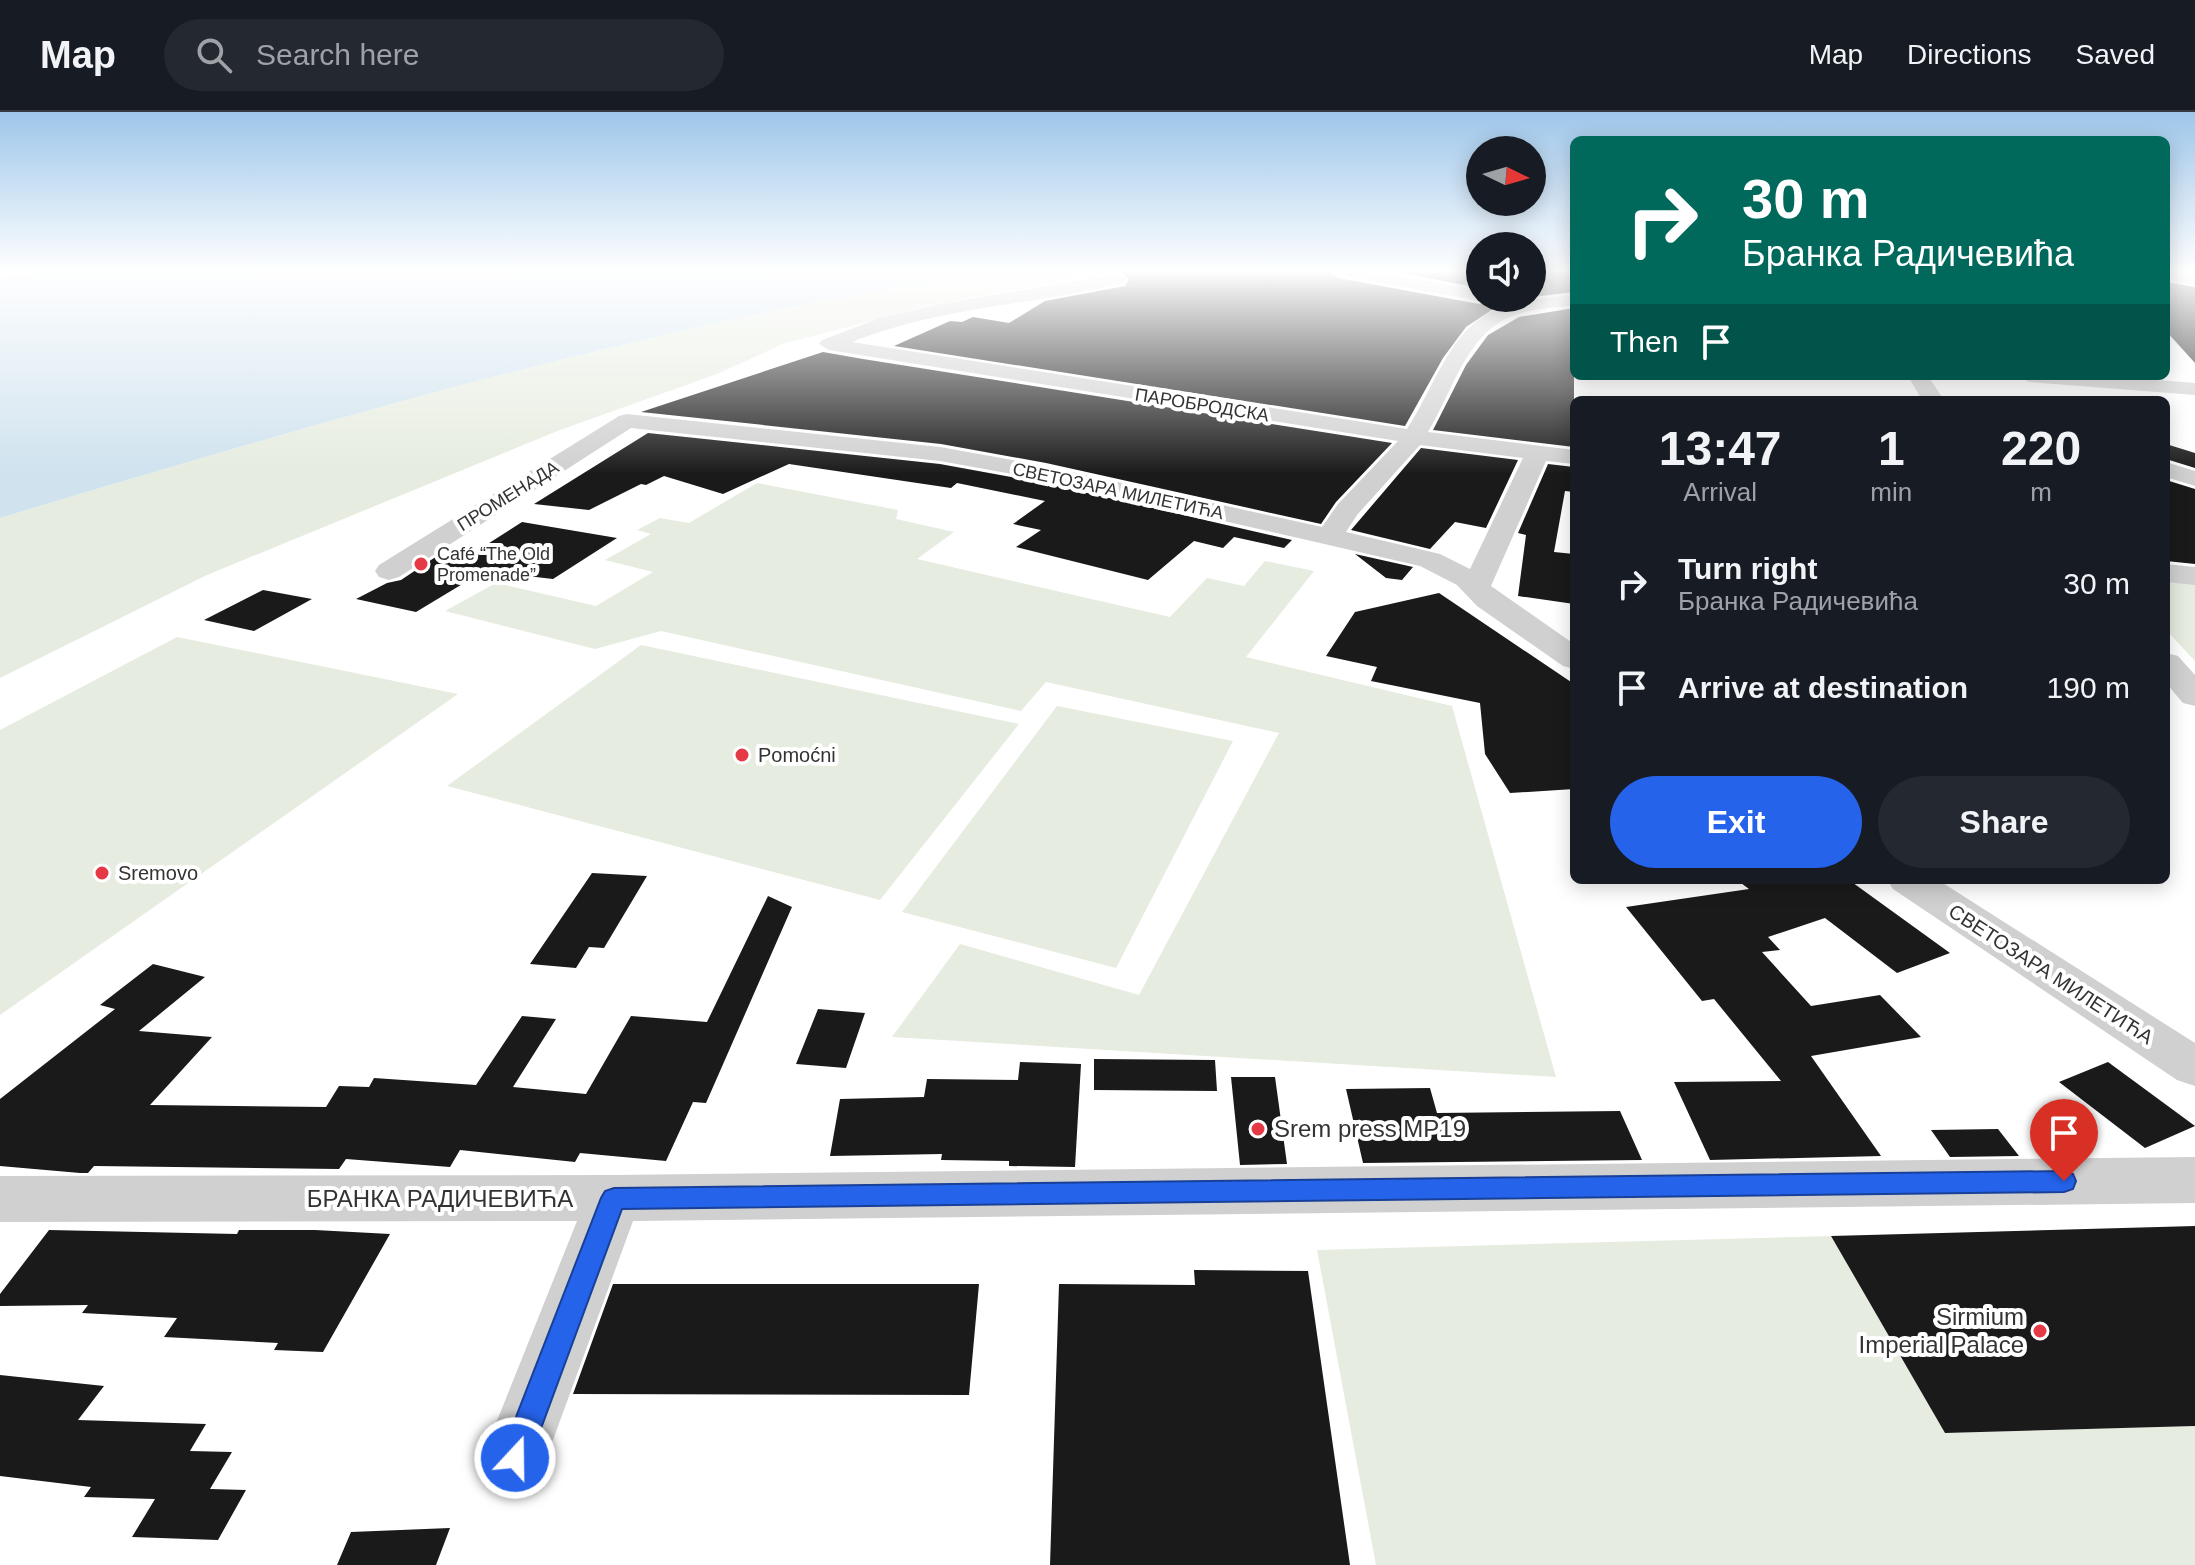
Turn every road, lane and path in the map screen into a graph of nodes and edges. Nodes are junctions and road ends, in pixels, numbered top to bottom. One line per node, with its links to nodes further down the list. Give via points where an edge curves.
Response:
1 (842, 338): 8 (street, ПАРОБРОДСКА, via 830,342 832,346)
2 (1473, 338): 8 (street)
3 (2177, 367): 5 (street)
4 (2080, 380): 6 (street)
5 (2195, 383)
6 (2195, 389)
7 (627, 421): 13 (street, СВЕТОЗАРА МИЛЕТИЋА, via 940,454); 14 (street, ПРОМЕНАДА)
8 (1414, 437): 9 (street, ПАРОБРОДСКА); 13 (street, via 1355,499)
9 (1537, 453): 10 (street, ПАРОБРОДСКА); 17 (street)
10 (1570, 457)
11 (2170, 470): 12 (street)
12 (2195, 479)
13 (1329, 537): 17 (street, СВЕТОЗАРА МИЛЕТИЋА, via 1430,560)
14 (389, 571)
15 (2170, 573): 16 (street)
16 (2195, 576)
17 (1476, 587): 18 (street, СВЕТОЗАРА МИЛЕТИЋА)
18 (1570, 656)
19 (2170, 668): 20 (street)
20 (2195, 696)
21 (1914, 884): 22 (street, СВЕТОЗАРА МИЛЕТИЋА)
22 (2195, 1067)
23 (2195, 1160): 24 (street, БРАНКА РАДИЧЕВИЋА)
24 (2128, 1180): 25 (street, БРАНКА РАДИЧЕВИЋА); 26 (street, БРАНКА РАДИЧЕВИЋА)
25 (2195, 1180)
26 (614, 1198): 27 (street, БРАНКА РАДИЧЕВИЋА); 28 (street)
27 (0, 1199)
28 (515, 1458)

